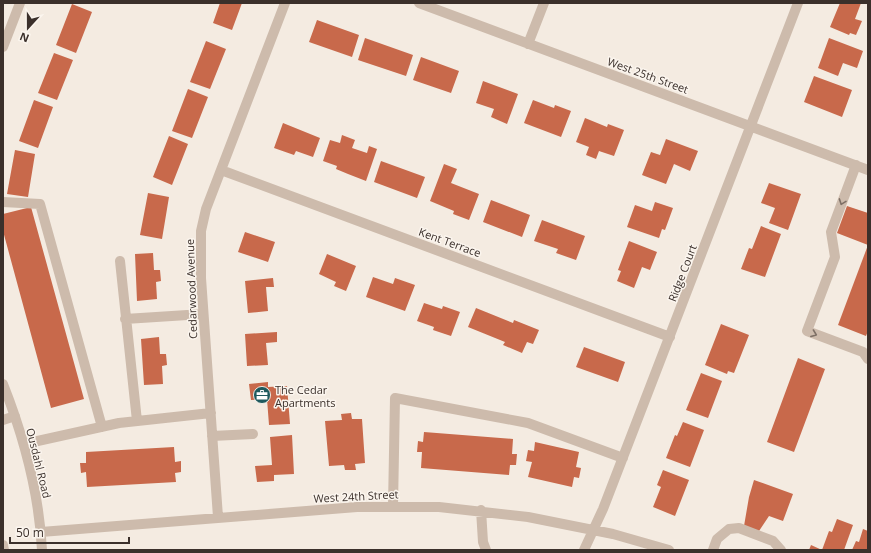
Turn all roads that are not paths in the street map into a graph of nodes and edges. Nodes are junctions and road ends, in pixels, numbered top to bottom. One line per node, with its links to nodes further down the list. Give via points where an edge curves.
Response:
1 (20, 3): 7 (street)
2 (285, 3): 10 (street, Cedarwood Avenue)
3 (419, 3): 6 (street, West 25th Street)
4 (544, 3): 6 (street)
5 (798, 3): 8 (street, Ridge Court)
6 (528, 44): 8 (street, West 25th Street)
7 (3, 47)
8 (751, 126): 9 (street, West 25th Street); 16 (street, Ridge Court)
9 (856, 165): 11 (street, West 25th Street); 17 (street, one-way to 17, via 831,232 835,257 807,331 863,352)
10 (221, 170): 14 (street, Cedarwood Avenue, via 201,231); 16 (street, Kent Terrace)
11 (868, 170)
12 (3, 202): 23 (street, via 40,204)
13 (120, 261): 15 (street)
14 (203, 314): 15 (street); 19 (street, Cedarwood Avenue)
15 (125, 319): 22 (street)
16 (670, 337): 27 (street, Ridge Court)
17 (868, 359)
18 (3, 384): 20 (street, Ousdahl Road)
19 (211, 413): 22 (street); 25 (street, Cedarwood Avenue)
20 (15, 416): 21 (street); 26 (street, Ousdahl Road)
21 (3, 420)
22 (137, 421): 23 (street)
23 (102, 427): 26 (street)
24 (253, 434): 25 (street)
25 (212, 436): 30 (street, Cedarwood Avenue)
26 (24, 444): 32 (street, Ousdahl Road)
27 (623, 458): 28 (street, via 528,423 395,398); 31 (street, Ridge Court)
28 (393, 506): 29 (street, West 24th Street); 30 (street, West 24th Street)
29 (482, 510): 31 (street, West 24th Street); 36 (street, via 483,542)
30 (218, 517): 32 (street, West 24th Street)
31 (593, 529): 37 (street, Ridge Court); 38 (street, West 24th Street)
32 (41, 532): 35 (street, Ousdahl Road)
33 (3, 545): 34 (street)
34 (4, 550)
35 (42, 550)
36 (486, 550)
37 (584, 550)
38 (669, 550)
39 (713, 550): 40 (street, via 717,539 729,529 739,528 773,541)
40 (781, 550)

